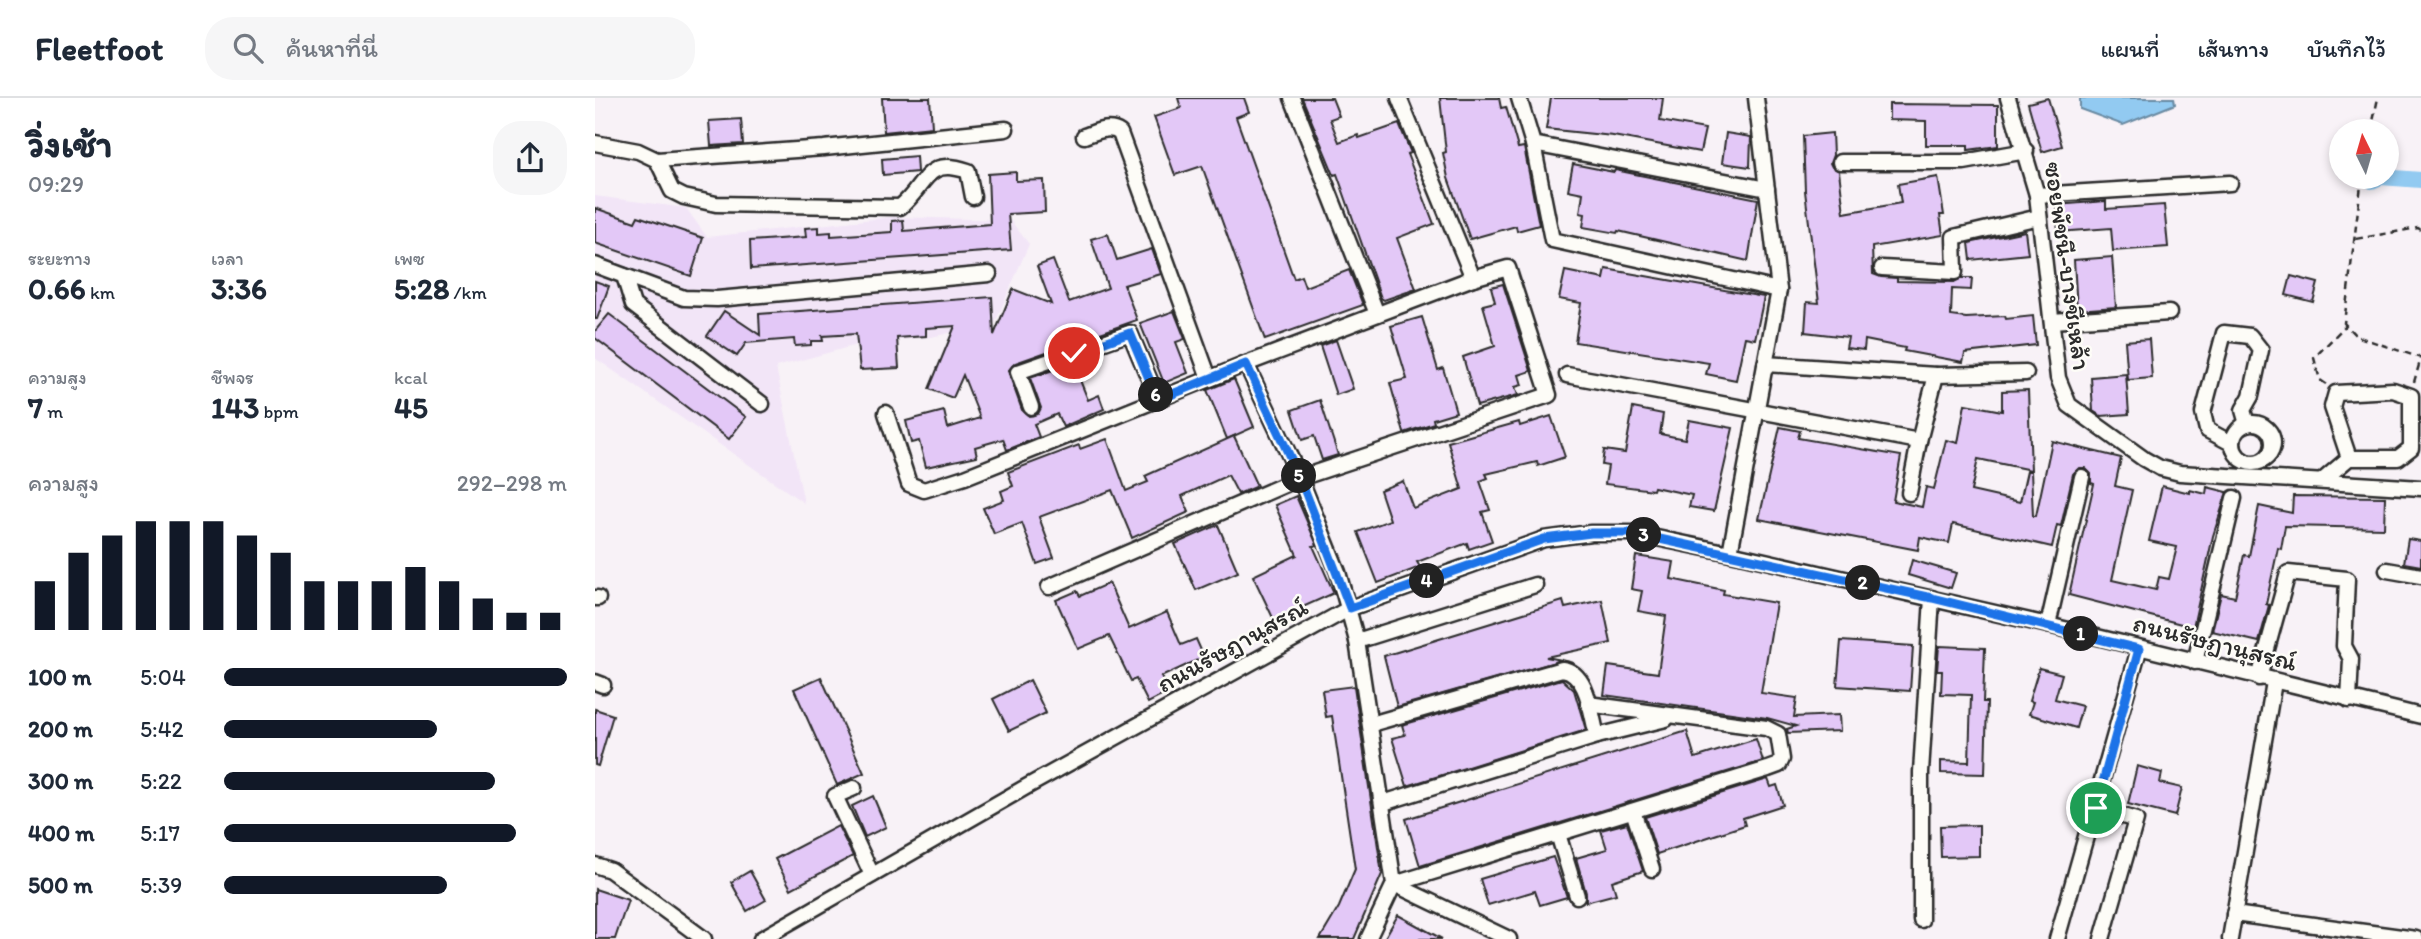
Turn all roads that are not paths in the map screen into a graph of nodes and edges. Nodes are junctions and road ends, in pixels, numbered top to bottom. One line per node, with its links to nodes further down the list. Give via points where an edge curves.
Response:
1 (1292, 98): 25 (street)
2 (1399, 98): 22 (street)
3 (1519, 98): 9 (street)
4 (1756, 98): 14 (street)
5 (2008, 98): 10 (street, ซอยพัชนี-บางชีเหล้า)
6 (1006, 129): 11 (street)
7 (1084, 136): 32 (street, via 1107,129 1120,133)
8 (595, 143): 11 (street, via 638,151)
9 (1533, 144): 14 (street); 23 (street, via 1552,240)
10 (2026, 151): 12 (street, via 1964,162); 15 (street, ซอยพัชนี-บางชีเหล้า)
11 (657, 160): 16 (street, via 672,191 716,204 901,207 921,180 941,167 954,166 968,171)
12 (1840, 162)
13 (2230, 183): 15 (street)
14 (1767, 189): 23 (street)
15 (2037, 195): 17 (street, ซอยพัชนี-บางชีเหล้า)
16 (973, 197)
17 (2039, 216): 19 (street, via 1954,237 1955,272); 26 (street, ซอยพัชนี-บางชีเหล้า)
18 (595, 265): 21 (street)
19 (1882, 268)
20 (989, 274): 21 (street, via 717,299 684,298)
21 (624, 276): 34 (street, via 633,305)
22 (1473, 278): 25 (street); 46 (street, via 1508,268 1549,395)
23 (1779, 290): 28 (street)
24 (2169, 313): 26 (street)
25 (1377, 314): 27 (street)
26 (2052, 321): 43 (street, ซอยพัชนี-บางชีเหล้า, via 2058,378 2069,405 2160,468)
27 (1246, 364): 32 (street); 46 (street)
28 (1765, 364): 31 (street); 36 (street)
29 (2026, 373): 31 (street)
30 (1567, 375): 36 (street)
31 (1936, 375): 39 (street)
32 (1209, 379): 33 (street)
33 (1158, 400): 35 (street, via 1130,333 1018,372); 37 (street, via 924,490 909,484)
34 (762, 404)
35 (1031, 407)
36 (1758, 410): 39 (street); 51 (street)
37 (886, 413)
38 (2247, 424): 40 (street, via 2237,432); 40 (street, via 2243,410 2251,396 2261,350 2250,337 2224,334 2203,412 2207,430); 42 (street, via 2260,424 2273,438 2269,456)
39 (1919, 441): 49 (street)
40 (2233, 444): 42 (street, via 2238,457)
41 (2349, 458): 41 (street, via 2398,458 2411,448 2411,396 2393,390 2336,393 2332,407); 47 (street)
42 (2254, 463): 43 (street); 45 (street)
43 (2237, 475): 45 (street, ซอยพัชนี-บางชีเหล้า)
44 (2081, 477): 58 (street)
45 (2265, 477): 47 (street, ซอยพัชนี-บางชีเหล้า)
46 (1300, 478): 55 (street); 57 (street)
47 (2322, 481): 48 (street, ซอยพัชนี-บางชีเหล้า)
48 (2421, 488)
49 (1909, 493)
50 (2234, 498): 61 (street)
51 (1730, 553): 56 (street, ถนนรัษฎานุสรณ์); 57 (street, ถนนรัษฎานุสรณ์, via 1632,533 1544,539)
52 (2387, 570): 53 (street)
53 (2421, 576)
54 (1535, 586): 59 (street)
55 (1049, 587)
56 (1932, 598): 58 (street, ถนนรัษฎานุสรณ์); 81 (street, via 1921,772)
57 (1350, 608): 59 (street); 77 (street, ถนนรัษฎานุสรณ์)
58 (2048, 625): 60 (street, ถนนรัษฎานุสรณ์)
59 (1357, 641): 68 (street)
60 (2139, 649): 61 (street, ถนนรัษฎานุสรณ์); 72 (street)
61 (2195, 662): 62 (street, ถนนรัษฎานุสรณ์)
62 (2259, 678): 63 (street, ถนนรัษฎานุสรณ์); 64 (street, via 2288,573 2347,579 2344,646 2351,659)
63 (2274, 682): 64 (street, ถนนรัษฎานุสรณ์); 80 (street)
64 (2349, 700): 66 (street, ถนนรัษฎานุสรณ์)
65 (1588, 704): 67 (street); 68 (street, via 1576,674 1562,669); 69 (street)
66 (2421, 716)
67 (1674, 717): 69 (street); 73 (street, via 1774,730 1782,760 1768,769)
68 (1371, 724): 71 (street)
69 (1597, 736): 71 (street)
70 (854, 788): 77 (street, via 835,796)
71 (1383, 803): 78 (street)
72 (2096, 808): 86 (street); 87 (street, via 2136,820)
73 (1633, 811): 74 (street); 76 (street)
74 (1558, 834): 78 (street); 79 (street)
75 (595, 865): 83 (street, via 610,870)
76 (1652, 869)
77 (872, 875): 82 (street, ถนนรัษฎานุสรณ์)
78 (1394, 884): 84 (street); 85 (street)
79 (1577, 896)
80 (2234, 914): 88 (street); 89 (street)
81 (1921, 920)
82 (764, 938)
83 (704, 939)
84 (1368, 939)
85 (1509, 939)
86 (2057, 939)
87 (2102, 939)
88 (2230, 939)
89 (2416, 939)

